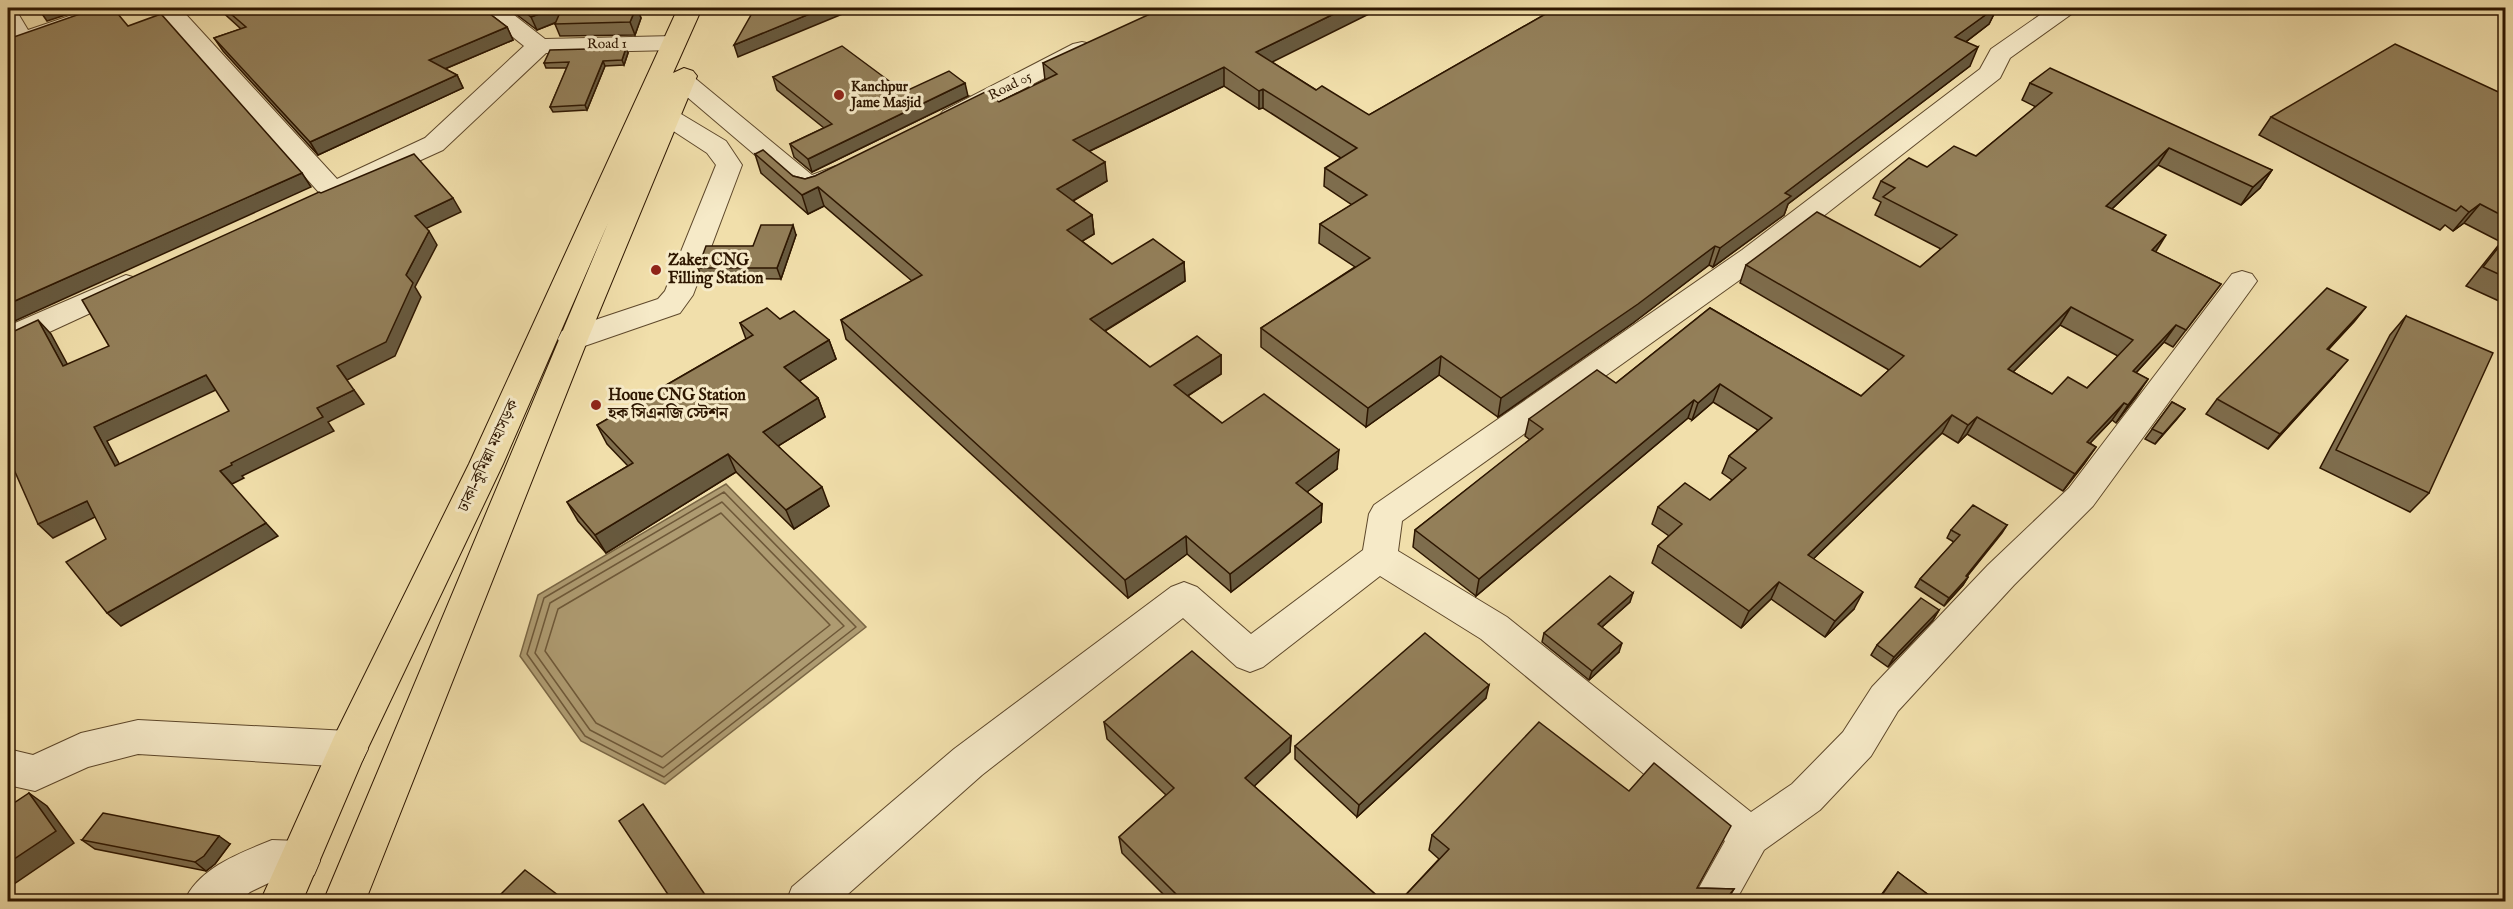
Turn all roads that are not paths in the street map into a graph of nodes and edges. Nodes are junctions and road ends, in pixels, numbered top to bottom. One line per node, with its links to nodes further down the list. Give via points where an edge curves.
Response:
1 (114, 8): 7 (street, via 22,41)
2 (167, 8): 10 (street, via 323,195 434,144)
3 (491, 8): 10 (street)
4 (690, 8): 9 (highway, ঢাকা–কুমিল্লা মহাসড়ক)
5 (713, 8): 11 (highway, ঢাকা–কুমিল্লা মহাসড়ক)
6 (2065, 8): 19 (street, via 2000,54 1991,73 1761,250 1386,514)
7 (8, 15)
8 (1105, 37): 13 (street, Road 05)
9 (674, 43): 10 (street, Road 1); 20 (highway, ঢাকা–কুমিল্লা মহাসড়ক, via 486,464)
10 (539, 46)
11 (682, 80): 12 (highway, ঢাকা–কুমিল্লা মহাসড়ক); 14 (street, via 810,187)
12 (667, 116): 18 (highway, ঢাকা–কুমিল্লা মহাসড়ক); 18 (street, via 717,147 729,165 678,295 669,306)
13 (932, 126)
14 (861, 162)
15 (148, 275): 17 (street)
16 (2242, 281): 22 (street, via 2081,497 2001,575 1885,699 1857,744 1806,797)
17 (8, 338)
18 (573, 339): 24 (highway, ঢাকা–কুমিল্লা মহাসড়ক)
19 (1379, 557): 22 (street, via 1494,628); 27 (street, via 1250,656 1184,597 968,762)
20 (348, 749): 21 (street, via 138,737 81,751 35,773); 23 (highway, ঢাকা–কুমিল্লা মহাসড়ক)
21 (8, 767)
22 (1750, 836): 28 (street)
23 (299, 861): 25 (street, via 272,860 235,878); 26 (highway, ঢাকা–কুমিল্লা মহাসড়ক)
24 (347, 900)
25 (205, 902)
26 (281, 902)
27 (807, 902)
28 (1712, 902)

